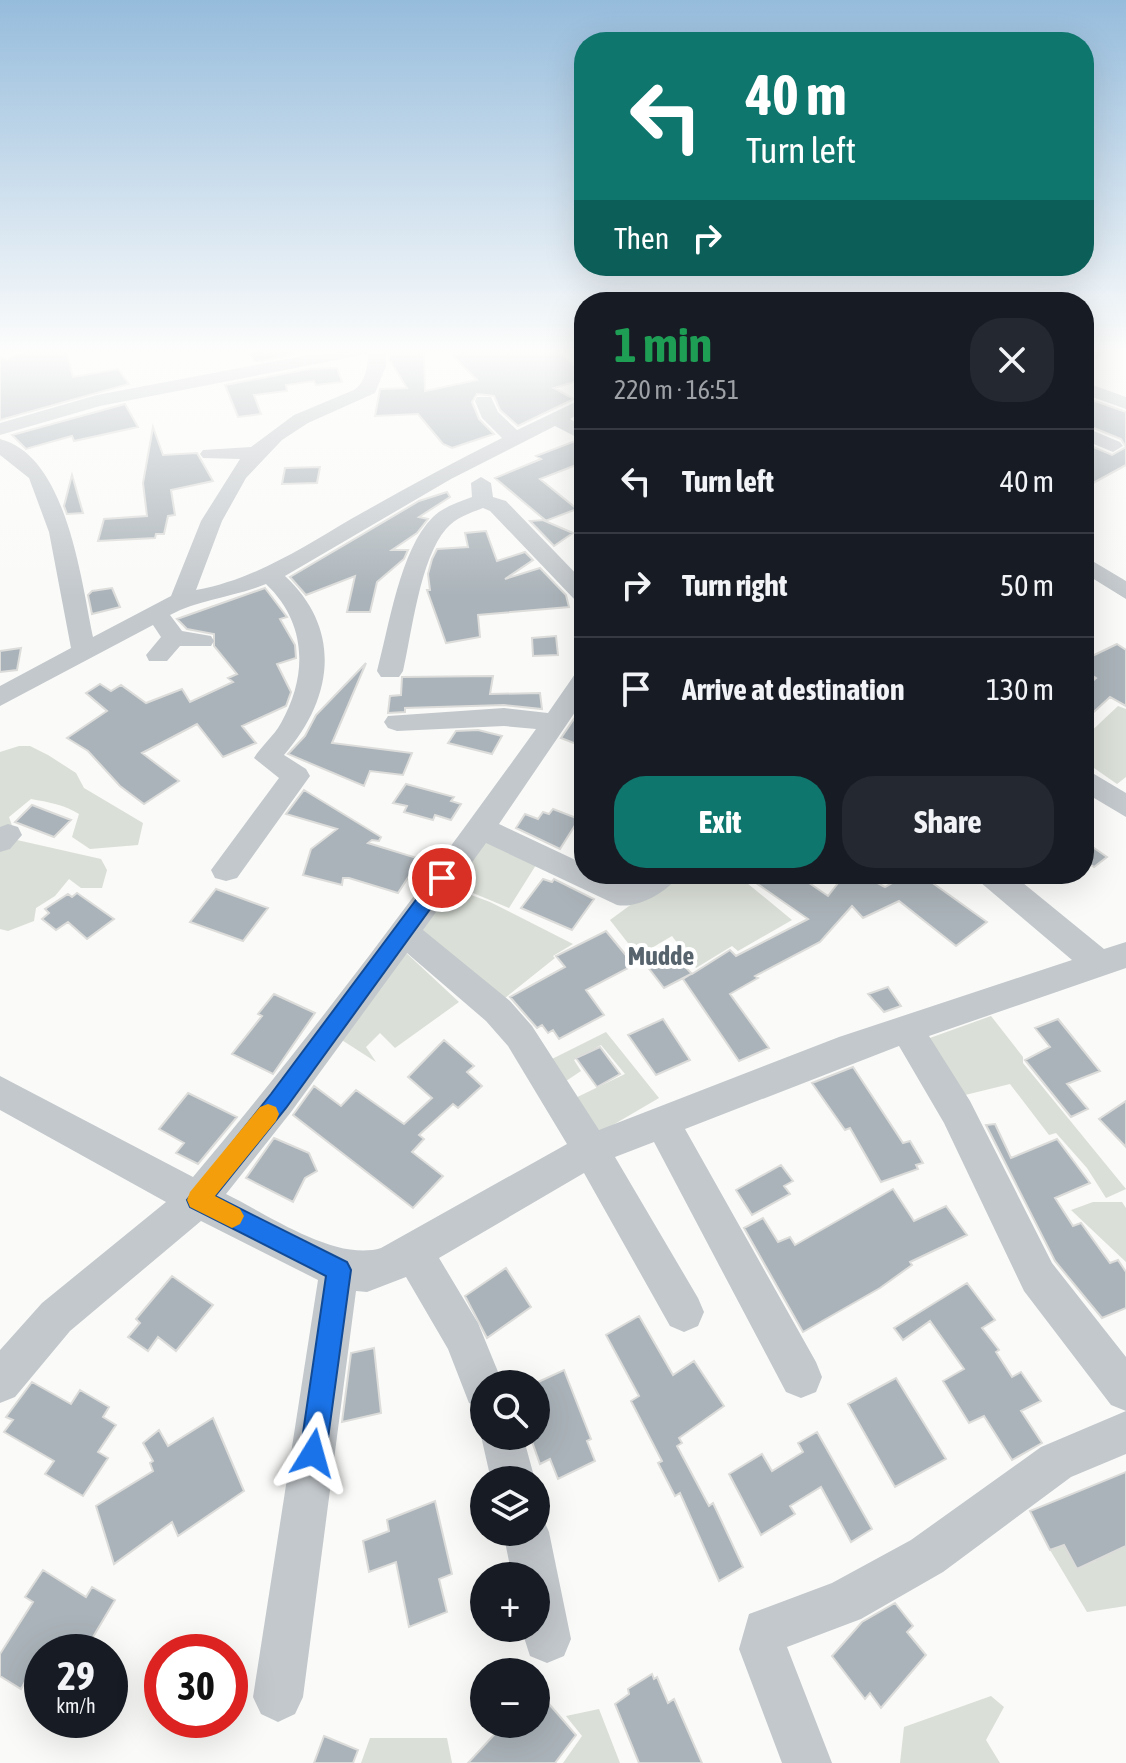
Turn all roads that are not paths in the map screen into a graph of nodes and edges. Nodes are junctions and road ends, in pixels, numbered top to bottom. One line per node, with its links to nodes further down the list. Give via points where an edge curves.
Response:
1 (285, 431): 8 (street)
2 (507, 431): 6 (street)
3 (529, 431): 6 (street)
4 (1, 432): 21 (street, via 38,475 60,532)
5 (1094, 437): 7 (street)
6 (515, 439): 10 (street)
7 (1113, 446)
8 (255, 453): 9 (street); 18 (street, via 232,478 214,512)
9 (210, 454)
10 (477, 458): 11 (street); 13 (street)
11 (483, 500): 16 (street, via 498,506); 22 (street, via 450,515 432,532)
12 (1094, 570): 14 (street)
13 (270, 575): 18 (street, via 227,592); 30 (street, via 298,604 313,636 295,723 268,758 296,776)
14 (1104, 577): 15 (street); 17 (street)
15 (1094, 584)
16 (574, 586)
17 (1126, 592)
18 (181, 600): 19 (street)
19 (158, 615): 20 (street, via 166,646); 21 (street)
20 (202, 641)
21 (84, 650): 24 (street)
22 (390, 671)
23 (574, 694): 26 (street)
24 (0, 697)
25 (397, 722): 26 (street, via 504,717)
26 (553, 722): 29 (street)
27 (1094, 785): 28 (street)
28 (1126, 807)
29 (480, 828): 31 (street); 35 (street)
30 (226, 870)
31 (574, 873)
32 (598, 884): 33 (street, via 628,895)
33 (647, 884)
34 (1006, 884): 36 (street)
35 (403, 932): 40 (street, via 498,1011 520,1036); 41 (street, via 279,1101)
36 (1118, 959): 37 (street)
37 (907, 1030): 39 (street); 48 (street, via 957,1112 1038,1277)
38 (0, 1092): 41 (street)
39 (662, 1122): 40 (street); 46 (street)
40 (591, 1150): 42 (street); 44 (street)
41 (198, 1200): 43 (street); 47 (street, via 56,1317)
42 (413, 1252): 43 (street, via 367,1272); 45 (street, via 464,1337)
43 (339, 1270): 50 (street)
44 (684, 1312)
45 (477, 1370)
46 (801, 1377)
47 (0, 1382)
48 (1126, 1390)
49 (1126, 1432): 51 (street, via 1056,1462 927,1556 844,1602 766,1631 763,1649)
50 (278, 1697)
51 (807, 1763)

